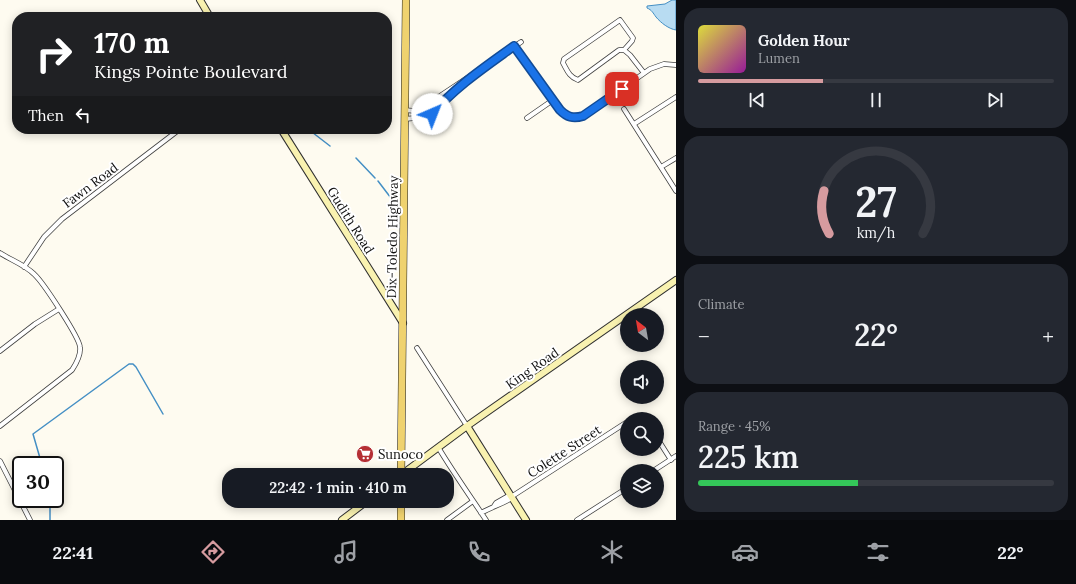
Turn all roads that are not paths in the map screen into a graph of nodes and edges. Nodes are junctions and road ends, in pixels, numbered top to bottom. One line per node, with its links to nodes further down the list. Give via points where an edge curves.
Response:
1 (200, 0): 3 (main road)
2 (406, 0): 17 (main road, Dix-Toledo Highway)
3 (207, 12)
4 (521, 42): 5 (street)
5 (514, 46): 8 (street); 14 (street)
6 (624, 50): 6 (street, via 619,50 578,80 568,73 563,63 564,59 620,20 634,38); 9 (street)
7 (676, 65): 9 (street, via 660,65)
8 (478, 71): 10 (street); 11 (street)
9 (644, 73): 14 (street, via 583,116 567,116)
10 (452, 88): 11 (street); 12 (street)
11 (456, 92): 15 (street)
12 (438, 98): 15 (street); 17 (street, via 426,110)
13 (676, 98): 20 (street)
14 (553, 100): 18 (street)
15 (442, 102): 19 (street, via 432,114)
16 (624, 109): 20 (street)
17 (405, 110): 19 (main road, Dix-Toledo Highway)
18 (527, 118)
19 (405, 119): 30 (main road, Dix-Toledo Highway)
20 (634, 124): 24 (street)
21 (173, 134): 27 (street, Fawn Road, via 62,219 44,237)
22 (284, 134): 30 (main road, Gudith Road)
23 (676, 158): 24 (street)
24 (661, 167): 25 (street)
25 (676, 191)
26 (0, 253): 27 (street)
27 (24, 267): 29 (street, via 41,280)
28 (676, 280): 34 (main road, King Road)
29 (59, 309): 32 (street); 33 (street, via 76,336 80,348 78,359 72,370)
30 (403, 323): 42 (main road, Dix-Toledo Highway)
31 (418, 348): 34 (street)
32 (0, 351)
33 (0, 426)
34 (467, 426): 36 (main road, King Road); 45 (main road)
35 (620, 427): 45 (street, Colette Street)
36 (438, 447): 43 (main road, King Road); 46 (street)
37 (664, 449): 39 (street)
38 (676, 456): 39 (street)
39 (671, 460): 41 (street)
40 (0, 461): 50 (street)
41 (664, 464)
42 (401, 468)
43 (410, 468)
44 (620, 492): 56 (street)
45 (511, 497): 49 (street, Colette Street); 55 (main road)
46 (473, 501): 49 (street); 53 (street)
47 (358, 508): 51 (main road)
48 (401, 508): 52 (main road)
49 (481, 513): 54 (street)
50 (30, 520)
51 (342, 520)
52 (401, 520)
53 (447, 520)
54 (486, 520)
55 (526, 520)
56 (577, 520)

